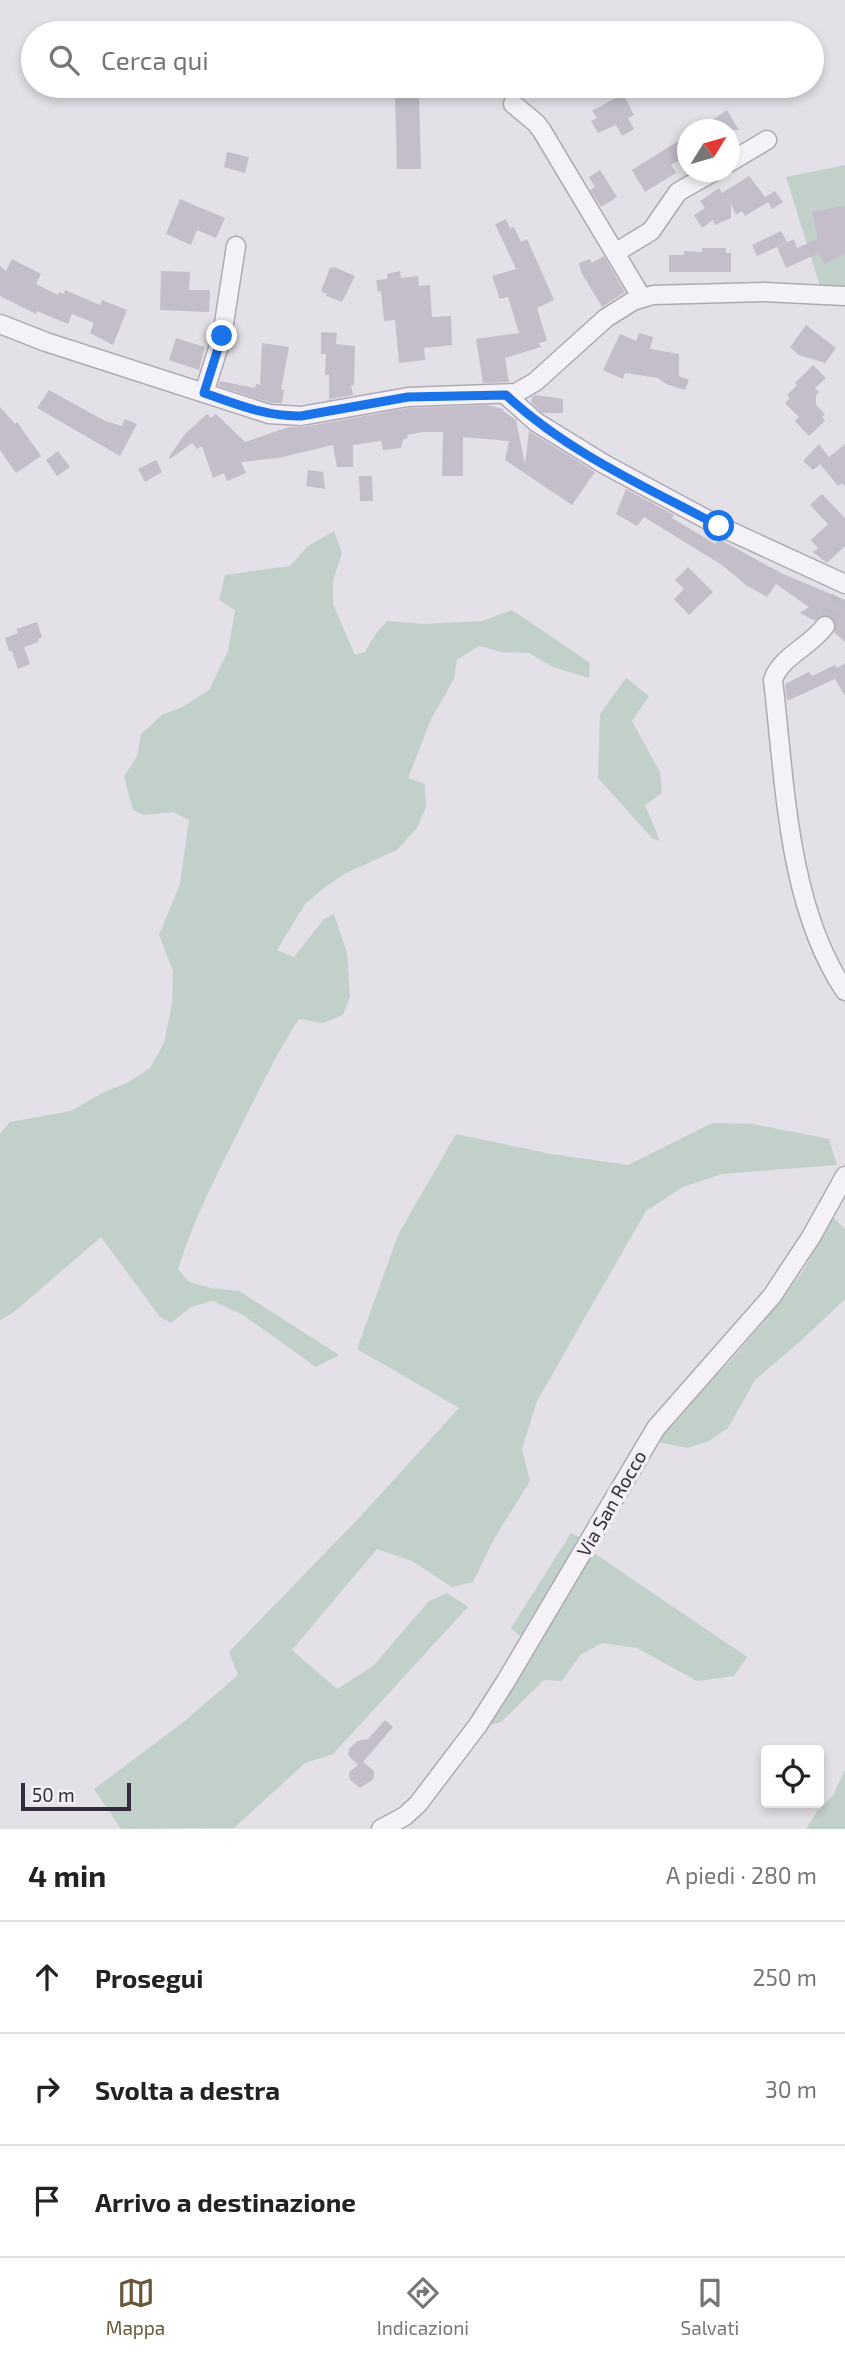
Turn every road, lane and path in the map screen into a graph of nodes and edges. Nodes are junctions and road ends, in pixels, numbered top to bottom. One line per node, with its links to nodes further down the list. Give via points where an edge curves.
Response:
1 (513, 104): 6 (street, via 542,131)
2 (767, 140): 3 (street)
3 (740, 156)
4 (696, 182): 6 (street, via 678,192 650,231)
5 (236, 246): 10 (street, via 222,336)
6 (615, 253): 8 (street)
7 (845, 296): 8 (street, via 764,292)
8 (642, 298): 11 (street, via 606,318 527,388)
9 (0, 324): 10 (street)
10 (204, 393): 11 (street, via 284,416 408,397)
11 (506, 395): 12 (street, via 536,422 604,464)
12 (843, 589)
13 (825, 626): 14 (street, via 778,668 773,680 795,865 816,933)
14 (845, 991)
15 (845, 1176): 16 (street, Via San Rocco, via 772,1296 645,1444 478,1725 418,1804)
16 (381, 1829)

